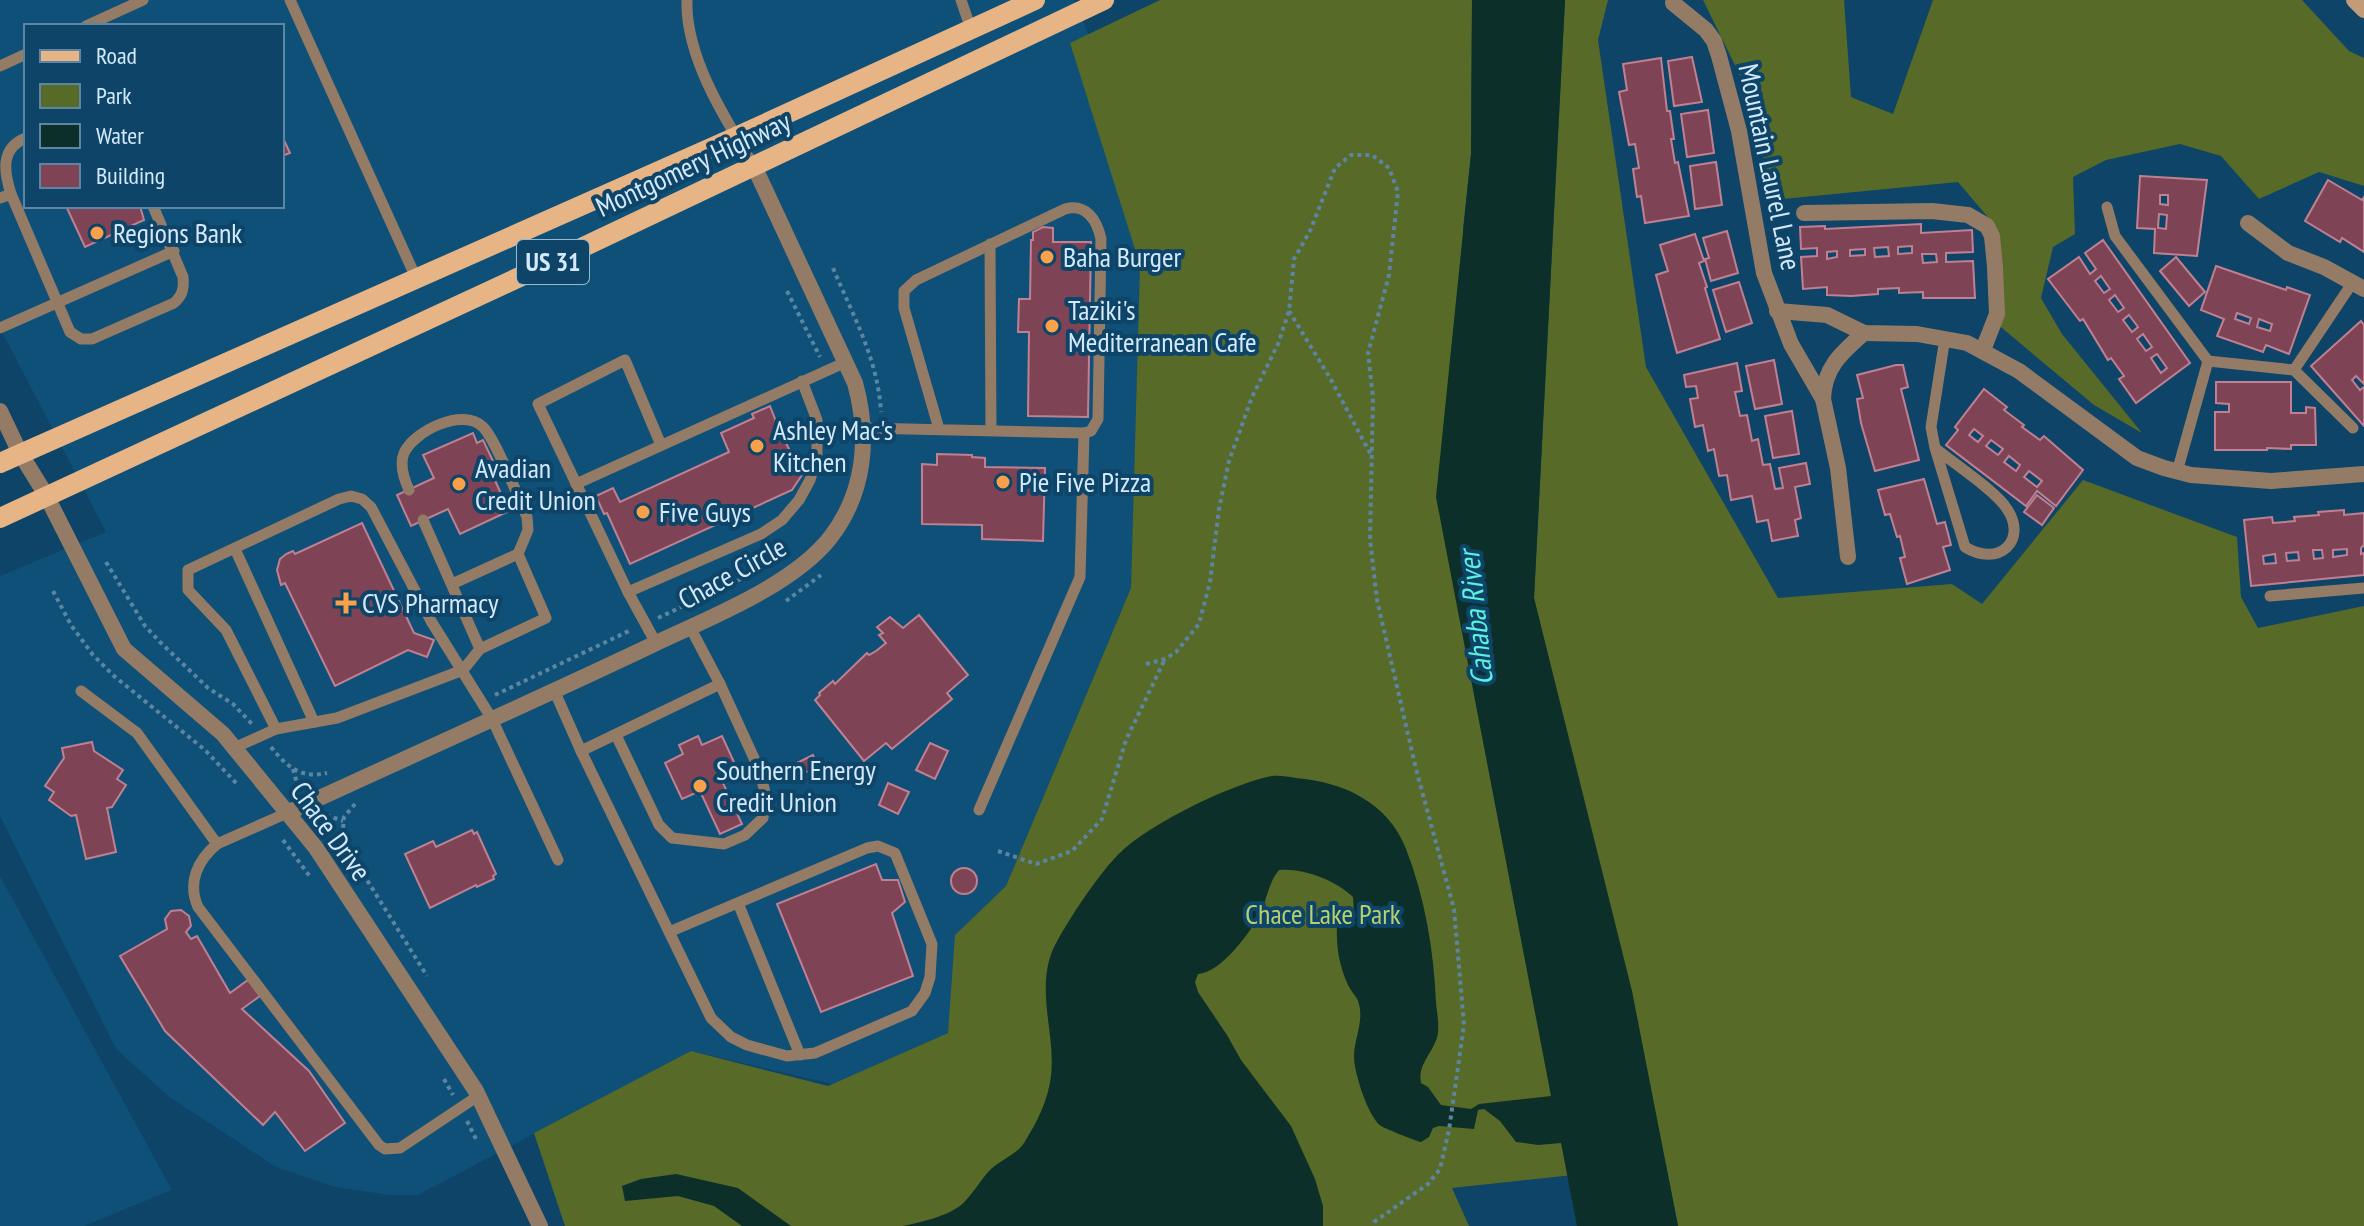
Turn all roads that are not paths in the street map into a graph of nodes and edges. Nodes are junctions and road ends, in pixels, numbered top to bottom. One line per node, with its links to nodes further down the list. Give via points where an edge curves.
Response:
1 (143, 0): 10 (lane)
2 (290, 0): 24 (lane)
3 (687, 0): 14 (lane, via 693,48)
4 (961, 0): 11 (lane)
5 (1035, 0): 11 (main road, Montgomery Highway / US 31)
6 (1104, 0): 16 (main road, Montgomery Highway / US 31)
7 (2354, 0): 9 (street)
8 (1673, 3): 27 (street, Mountain Laurel Lane, via 1714,41 1739,131 1764,273)
9 (2364, 10)
10 (90, 24)
11 (971, 29): 14 (main road, Montgomery Highway / US 31)
12 (24, 55): 13 (lane)
13 (0, 66)
14 (736, 137): 16 (lane); 24 (main road, Montgomery Highway / US 31)
15 (24, 139): 17 (lane, via 8,153)
16 (754, 166): 33 (street, Chace Circle); 51 (main road, Montgomery Highway / US 31)
17 (6, 196): 26 (lane)
18 (2107, 207): 32 (lane, via 2115,236)
19 (154, 208): 23 (lane)
20 (1804, 213): 31 (street, via 1932,211 1968,215 1987,226 1997,314)
21 (2248, 223): 25 (street, via 2288,253)
22 (990, 244): 40 (lane, via 904,291 904,308); 41 (lane); 42 (lane, via 1073,207 1091,215 1098,225 1098,419)
23 (174, 251): 26 (lane); 26 (lane, via 184,288 174,303 161,309 81,339 70,332)
24 (417, 280): 45 (main road, Montgomery Highway / US 31)
25 (2358, 285): 34 (lane)
26 (57, 303): 28 (lane)
27 (1777, 311): 29 (street, Mountain Laurel Lane, via 1827,315); 36 (street, Mountain Laurel Lane)
28 (0, 328)
29 (1864, 333): 30 (street, Mountain Laurel Lane); 36 (street, Mountain Laurel Lane, via 1834,361 1825,377)
30 (1945, 338): 31 (street, Mountain Laurel Lane); 44 (lane, via 1931,427)
31 (1983, 350): 47 (street, Mountain Laurel Lane, via 2137,458)
32 (2208, 361): 34 (lane); 47 (lane)
33 (846, 362): 35 (lane); 38 (street, Chace Circle)
34 (2294, 370): 39 (lane)
35 (802, 381): 43 (lane); 59 (lane, via 819,438 810,480 799,500 761,534)
36 (1823, 399): 56 (street, Mountain Laurel Lane, via 1838,468)
37 (0, 411): 45 (street, Chace Drive)
38 (864, 428): 40 (lane); 61 (street, Chace Circle, via 861,475 829,539 789,575)
39 (2353, 428)
40 (939, 429): 41 (lane)
41 (991, 430): 42 (lane)
42 (1084, 433): 74 (lane, via 1080,577)
43 (661, 445): 49 (lane); 49 (lane, via 625,360 538,404)
44 (1935, 448): 44 (lane, via 1965,547 1990,557 2004,551 2015,525 2006,507)
45 (20, 453): 46 (main road, Montgomery Highway / US 31); 51 (street, Chace Drive)
46 (0, 463)
47 (2177, 472): 48 (street, Mountain Laurel Lane, via 2271,481)
48 (2364, 474)
49 (576, 484): 59 (lane)
50 (409, 490): 55 (lane, via 404,454 420,435 454,420 474,421 490,437 527,517 528,530)
51 (46, 495): 52 (main road, Montgomery Highway / US 31); 72 (street, Chace Drive, via 124,649)
52 (0, 518)
53 (423, 520): 57 (lane)
54 (235, 549): 64 (lane, via 339,499 362,499); 69 (lane); 70 (lane, via 188,570 188,590 226,630)
55 (518, 554): 57 (lane); 63 (lane, via 546,618)
56 (1848, 557)
57 (452, 584): 63 (lane)
58 (2364, 588): 60 (lane)
59 (628, 592): 62 (lane)
60 (2270, 596)
61 (690, 627): 62 (street, Chace Circle); 65 (lane)
62 (656, 643): 66 (street, Chace Circle)
63 (480, 649): 64 (lane)
64 (463, 670): 68 (lane); 69 (lane)
65 (720, 684): 71 (lane); 71 (lane, via 766,796 763,818 735,840 714,844 664,833)
66 (554, 690): 68 (street, Chace Circle); 73 (lane)
67 (81, 691): 76 (lane, via 137,733)
68 (492, 719): 75 (street, Chace Circle); 77 (lane)
69 (314, 722): 70 (lane)
70 (276, 729): 72 (lane)
71 (616, 735): 73 (lane)
72 (234, 748): 75 (street, Chace Drive)
73 (581, 751): 79 (lane)
74 (979, 810)
75 (287, 813): 76 (lane); 81 (street, Chace Drive, via 316,848)
76 (217, 844): 81 (lane, via 197,868 192,895 198,907 379,1145 400,1148)
77 (558, 860)
78 (738, 903): 79 (lane); 80 (lane); 80 (lane, via 867,848 895,853 932,944 925,993 912,1011)
79 (669, 932): 80 (lane, via 711,1018 731,1037 767,1051)
80 (800, 1055)
81 (478, 1096): 82 (street, Chace Drive)
82 (540, 1226)

